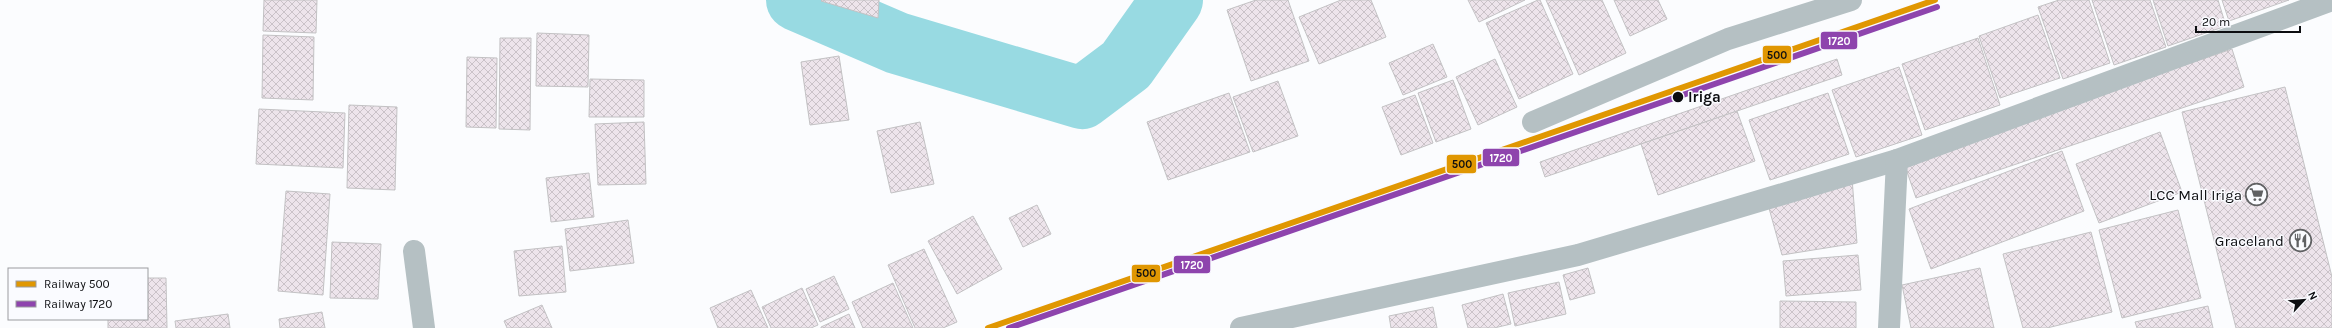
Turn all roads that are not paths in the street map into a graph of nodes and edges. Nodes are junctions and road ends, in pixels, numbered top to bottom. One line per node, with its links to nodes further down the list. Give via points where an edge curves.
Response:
1 (1851, 0): 3 (street, via 1728,40)
2 (2332, 0): 4 (street)
3 (1533, 122)
4 (1897, 160): 7 (street, via 1578,255); 8 (street)
5 (414, 251): 6 (street)
6 (424, 328)
7 (1241, 328)
8 (1889, 328)

